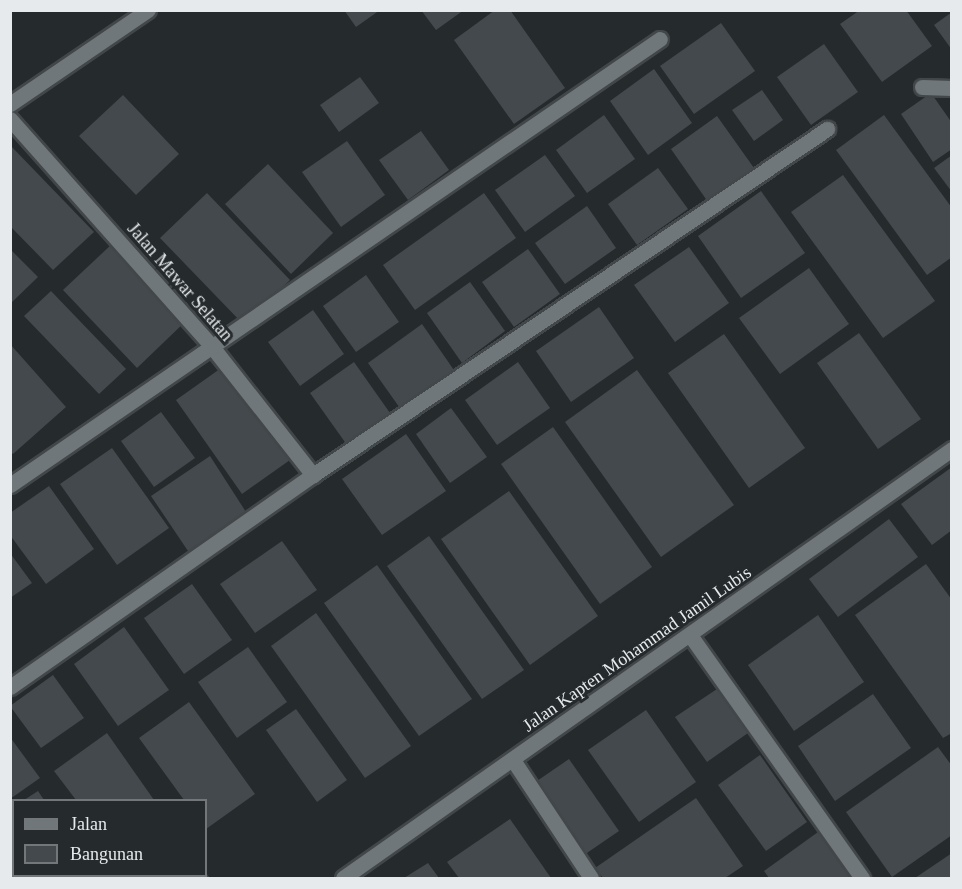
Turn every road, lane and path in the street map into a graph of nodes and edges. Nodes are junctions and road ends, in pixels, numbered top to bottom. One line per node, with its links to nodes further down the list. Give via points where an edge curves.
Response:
1 (148, 10): 5 (street)
2 (660, 39): 8 (street)
3 (922, 87): 4 (street)
4 (951, 88)
5 (10, 104)
6 (10, 119): 8 (street, Jalan Mawar Selatan)
7 (827, 129): 10 (street)
8 (213, 348): 10 (street, Jalan Mawar Selatan); 11 (street)
9 (951, 449): 12 (street, Jalan Kapten Mohammad Jamil Lubis)
10 (313, 475): 13 (street)
11 (10, 485)
12 (690, 635): 14 (street, Jalan Kapten Mohammad Jamil Lubis); 17 (street)
13 (10, 687)
14 (513, 760): 15 (street, Jalan Kapten Mohammad Jamil Lubis); 16 (street)
15 (343, 879)
16 (591, 879)
17 (862, 879)

